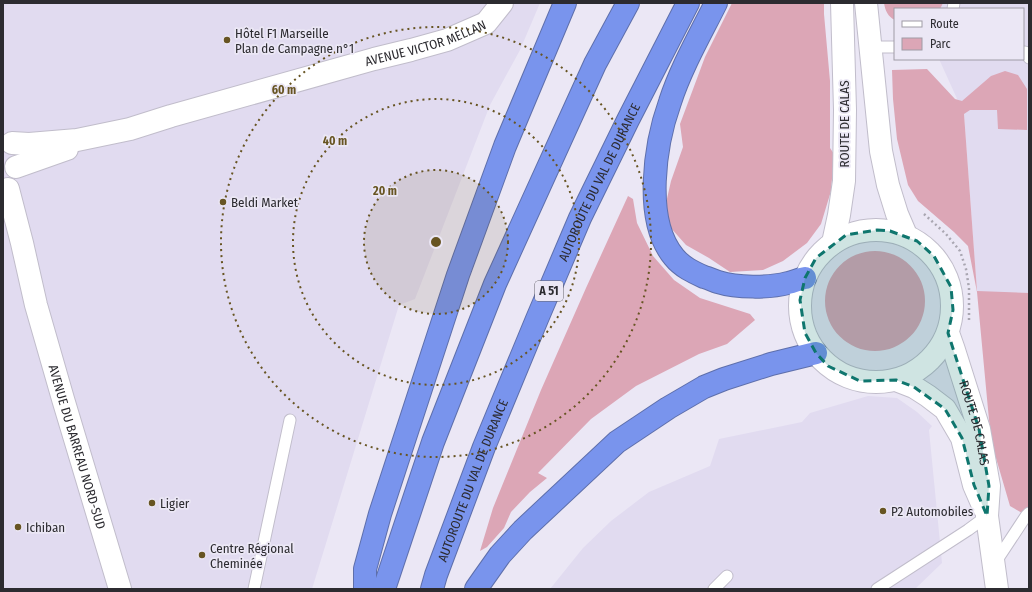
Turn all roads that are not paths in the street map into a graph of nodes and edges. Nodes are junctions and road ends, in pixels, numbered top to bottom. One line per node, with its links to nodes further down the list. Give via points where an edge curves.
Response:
1 (502, 3): 10 (main road, AVENUE VICTOR MELLAN, via 486,22 446,40)
2 (565, 3): 29 (highway, via 505,146 458,275 380,514 365,569)
3 (628, 3): 30 (highway, via 595,64 495,284 434,442)
4 (688, 3): 31 (highway, AUTOROUTE DU VAL DE DURANCE / A 51, via 580,218 484,447)
5 (716, 3): 17 (highway, via 682,73 662,128 657,154 655,198 662,235 669,251 681,264 719,282 738,286 769,286)
6 (842, 3): 16 (main road, ROUTE DE CALAS, via 844,181)
7 (866, 3): 8 (main road)
8 (871, 47): 9 (lane); 15 (main road, via 881,151 888,185)
9 (894, 47)
10 (108, 134): 11 (main road, AVENUE VICTOR MELLAN, via 77,140 29,144); 12 (main road, AVENUE VICTOR MELLAN)
11 (7, 137): 12 (main road, via 16,154)
12 (16, 167): 13 (main road, via 13,180)
13 (6, 191): 18 (main road, AVENUE DU BARREAU NORD-SUD, via 22,243)
14 (3, 233): 18 (main road, AVENUE DU BARREAU NORD-SUD)
15 (906, 236): 16 (main road, via 877,230 859,232); 19 (main road, via 930,252 947,276 953,310)
16 (833, 243): 17 (main road, via 816,258)
17 (805, 278): 20 (main road, via 802,288 801,322)
18 (36, 305): 27 (main road, AVENUE DU BARREAU NORD-SUD)
19 (948, 333): 21 (main road, via 937,353 928,362 919,370); 24 (main road, ROUTE DE CALAS, via 979,428 989,486)
20 (816, 353): 21 (main road, via 828,366 860,381); 32 (highway, via 771,364 704,387 617,442 523,530 500,555)
21 (896, 380): 24 (main road, ROUTE DE CALAS, via 914,387 945,409 962,438 974,486)
22 (290, 420): 28 (lane)
23 (1029, 513): 25 (lane)
24 (987, 516): 25 (main road, ROUTE DE CALAS); 34 (lane)
25 (994, 565): 35 (main road, ROUTE DE CALAS)
26 (727, 576): 33 (lane)
27 (120, 589)
28 (254, 589)
29 (365, 589)
30 (384, 589)
31 (432, 589)
32 (476, 589)
33 (714, 589)
34 (877, 589)
35 (997, 589)

